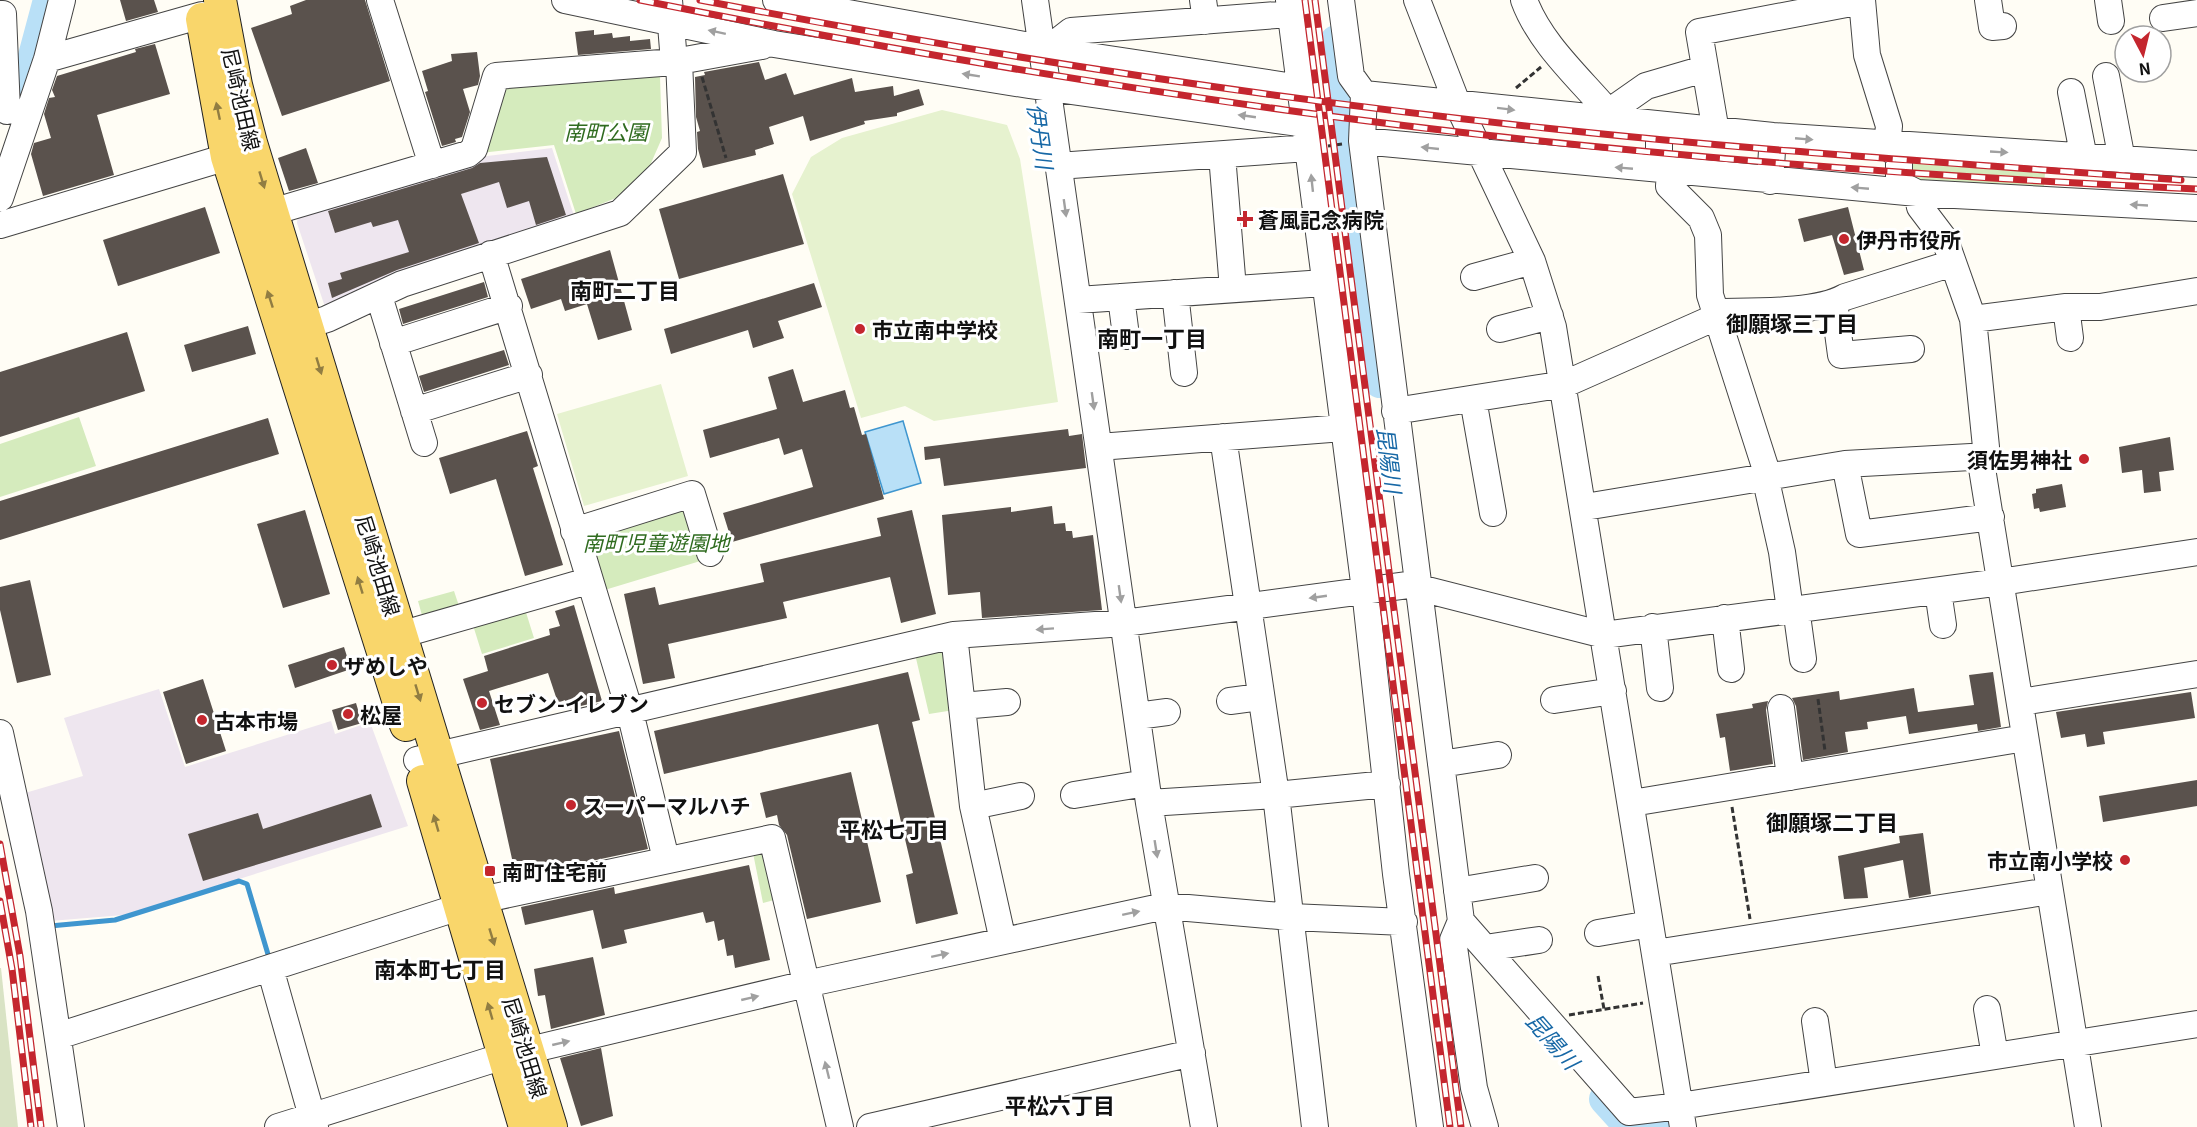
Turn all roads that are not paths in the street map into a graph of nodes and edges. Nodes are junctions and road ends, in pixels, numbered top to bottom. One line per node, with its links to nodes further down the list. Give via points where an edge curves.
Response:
1 (62, 0): 20 (street)
2 (380, 0): 43 (street)
3 (565, 0): 14 (street)
4 (776, 0): 19 (street)
5 (1035, 0): 19 (street)
6 (1341, 0): 27 (street, via 1351,76)
7 (1416, 0): 28 (street)
8 (1524, 0): 30 (street, via 1529,14 1557,54 1603,106)
9 (1988, 0): 17 (street)
10 (1862, 1): 13 (street); 36 (street, via 1867,55 1889,126)
11 (216, 4): 20 (street); 39 (main road, 尼崎池田線, one-way to 11); 50 (main road, 尼崎池田線, one-way to 50)
12 (1290, 7): 15 (street); 25 (street)
13 (1748, 10): 22 (street, via 1699,32)
14 (670, 11): 18 (street, one-way to 14); 21 (street)
15 (1205, 11): 19 (street, via 1071,31)
16 (0, 14): 29 (street)
17 (1992, 27)
18 (774, 44): 21 (street); 24 (street, one-way to 18)
19 (1037, 47): 24 (street); 25 (street)
20 (47, 59): 47 (street)
21 (683, 61): 43 (street, via 496,76 474,149); 52 (street, via 683,152 627,210)
22 (1704, 69): 30 (street, via 1646,86 1616,107); 32 (street)
23 (2106, 76): 41 (street)
24 (1039, 86): 33 (street, one-way to 24); 44 (street)
25 (1300, 88): 33 (street)
26 (2071, 92): 40 (street)
27 (1364, 94): 28 (street); 35 (street)
28 (1458, 103): 30 (street, one-way to 30); 37 (street)
29 (7, 111)
30 (1608, 121): 31 (street)
31 (1659, 126): 32 (street); 45 (street, via 1659,163)
32 (1716, 132): 34 (street)
33 (1306, 136): 38 (street); 56 (street, one-way to 33)
34 (1773, 136): 36 (street, one-way to 36); 46 (street)
35 (1362, 141): 37 (street, one-way to 35); 80 (street)
36 (1887, 146): 40 (street, one-way to 40); 48 (street, via 1899,156 1899,184)
37 (1483, 154): 45 (street, one-way to 37); 53 (street)
38 (1222, 155): 44 (street); 57 (street)
39 (227, 157): 51 (street); 69 (main road, 尼崎池田線, one-way to 39)
40 (2084, 158): 41 (street)
41 (2122, 160): 42 (street)
42 (2197, 164)
43 (432, 165): 50 (street)
44 (1058, 166): 62 (street, one-way to 62)
45 (1670, 172): 46 (street); 66 (street, via 1669,186 1701,218 1708,235 1710,295)
46 (1770, 181): 48 (street, one-way to 46)
47 (2, 189)
48 (1917, 193): 49 (street, one-way to 48); 54 (street, via 1920,207 1945,240)
49 (2197, 208)
50 (272, 212): 69 (main road, 尼崎池田線)
51 (0, 225)
52 (491, 254): 60 (street, via 402,284); 64 (street)
53 (1532, 261): 55 (street); 67 (street)
54 (1953, 263): 63 (street); 68 (street)
55 (1474, 277)
56 (1324, 283): 57 (street); 81 (street)
57 (1233, 289): 59 (street)
58 (2197, 291): 65 (street, via 2100,307)
59 (1175, 293): 61 (street); 75 (street)
60 (379, 296): 69 (street); 73 (street)
61 (1121, 297): 62 (street); 71 (street)
62 (1078, 300): 84 (street, one-way to 84)
63 (1834, 303): 66 (street); 74 (street, via 1841,355)
64 (509, 306): 73 (street); 76 (street)
65 (2066, 307): 68 (street); 72 (street)
66 (1715, 314): 77 (street); 87 (street)
67 (1550, 316): 70 (street); 77 (street)
68 (1973, 319): 85 (street, via 1986,447)
69 (294, 329): 105 (main road, 尼崎池田線, one-way to 105); 126 (main road, 尼崎池田線, one-way to 69, via 377,641)
70 (1500, 329)
71 (1126, 336)
72 (2070, 338)
73 (393, 343): 79 (street)
74 (1911, 350)
75 (1184, 373)
76 (529, 375): 79 (street); 91 (street)
77 (1565, 384): 78 (street); 88 (street)
78 (1473, 399): 80 (street); 89 (street)
79 (414, 411): 83 (street)
80 (1395, 411): 96 (street)
81 (1342, 428): 82 (street); 97 (street)
82 (1223, 437): 84 (street); 99 (street)
83 (424, 443)
84 (1099, 447): 102 (street, one-way to 102)
85 (1981, 462): 86 (street, via 1971,457); 90 (street)
86 (1845, 464): 87 (street); 90 (street, via 1858,534)
87 (1768, 476): 88 (street); 100 (street)
88 (1585, 507): 107 (street)
89 (1493, 513)
90 (1990, 517): 95 (street)
91 (574, 531): 93 (street, via 692,494); 94 (street)
92 (2197, 552): 95 (street)
93 (710, 553)
94 (588, 581): 105 (street); 120 (street)
95 (2001, 582): 98 (street); 117 (street)
96 (1418, 586): 97 (street); 107 (street); 127 (street)
97 (1365, 590): 99 (street, one-way to 99); 129 (street)
98 (1938, 591): 100 (street); 103 (street)
99 (1249, 607): 102 (street); 113 (street)
100 (1793, 609): 101 (street); 108 (street)
101 (1725, 618): 104 (street); 109 (street)
102 (1124, 623): 106 (street, one-way to 106); 122 (street)
103 (1943, 625)
104 (1653, 627): 107 (street); 111 (street)
105 (400, 635): 126 (main road, 尼崎池田線, one-way to 126)
106 (954, 635): 118 (street); 120 (street)
107 (1604, 635): 112 (street)
108 (1803, 659)
109 (1731, 669)
110 (2197, 675): 117 (street)
111 (1660, 688)
112 (1613, 691): 114 (street); 134 (street)
113 (1260, 697): 116 (street); 132 (street)
114 (1554, 700)
115 (1007, 702): 118 (street)
116 (1230, 702)
117 (2020, 702): 124 (street)
118 (962, 706): 135 (street)
119 (1781, 708): 128 (street)
120 (630, 712): 126 (street); 136 (street)
121 (1167, 712): 122 (street)
122 (1137, 716): 130 (street)
123 (0, 733): 156 (street, via 39,911)
124 (2025, 738): 128 (street); 139 (street)
125 (1498, 755): 127 (street)
126 (427, 758): 140 (main road, 尼崎池田線, via 465,840)
127 (1441, 764): 138 (street)
128 (1790, 777): 134 (street)
129 (1387, 784): 132 (street); 144 (street)
130 (1148, 793): 131 (street); 132 (street); 141 (street, one-way to 141)
131 (1074, 795)
132 (1276, 795): 142 (street)
133 (1021, 796): 135 (street)
134 (1632, 803): 145 (street)
135 (973, 806): 148 (street)
136 (666, 859): 140 (street); 152 (street, via 772,838)
137 (1535, 878): 138 (street)
138 (1457, 891): 143 (street)
139 (2050, 891): 150 (street); 157 (street)
140 (471, 905): 151 (street); 158 (main road, 尼崎池田線)
141 (1165, 906): 142 (street); 148 (street, one-way to 141); 159 (street)
142 (1291, 916): 144 (street); 171 (street)
143 (1461, 921): 149 (street); 173 (street, via 1453,940 1474,1088)
144 (1404, 922): 172 (street)
145 (1650, 924): 146 (street); 150 (street)
146 (1598, 933)
147 (1539, 940): 149 (street)
148 (1003, 941): 152 (street, one-way to 148)
149 (1485, 948): 162 (street, via 1629,1112)
150 (1654, 953): 162 (street)
151 (270, 968): 156 (street); 163 (street)
152 (806, 984): 158 (street, one-way to 152); 168 (street, one-way to 152)
153 (1987, 1009): 160 (street)
154 (1815, 1021): 161 (street)
155 (2197, 1024): 157 (street)
156 (57, 1036): 164 (street)
157 (2075, 1043): 160 (street); 174 (street)
158 (515, 1053): 163 (street); 166 (main road, 尼崎池田線); 167 (main road, 尼崎池田線)
159 (1192, 1053): 169 (street); 170 (street)
160 (1995, 1056): 161 (street)
161 (1824, 1083): 162 (street)
162 (1682, 1117)
163 (314, 1122): 165 (street)
164 (71, 1127)
165 (278, 1127)
166 (525, 1127)
167 (551, 1127)
168 (840, 1127)
169 (870, 1127)
170 (1204, 1127)
171 (1315, 1127)
172 (1430, 1127)
173 (1485, 1127)
174 (2088, 1127)

